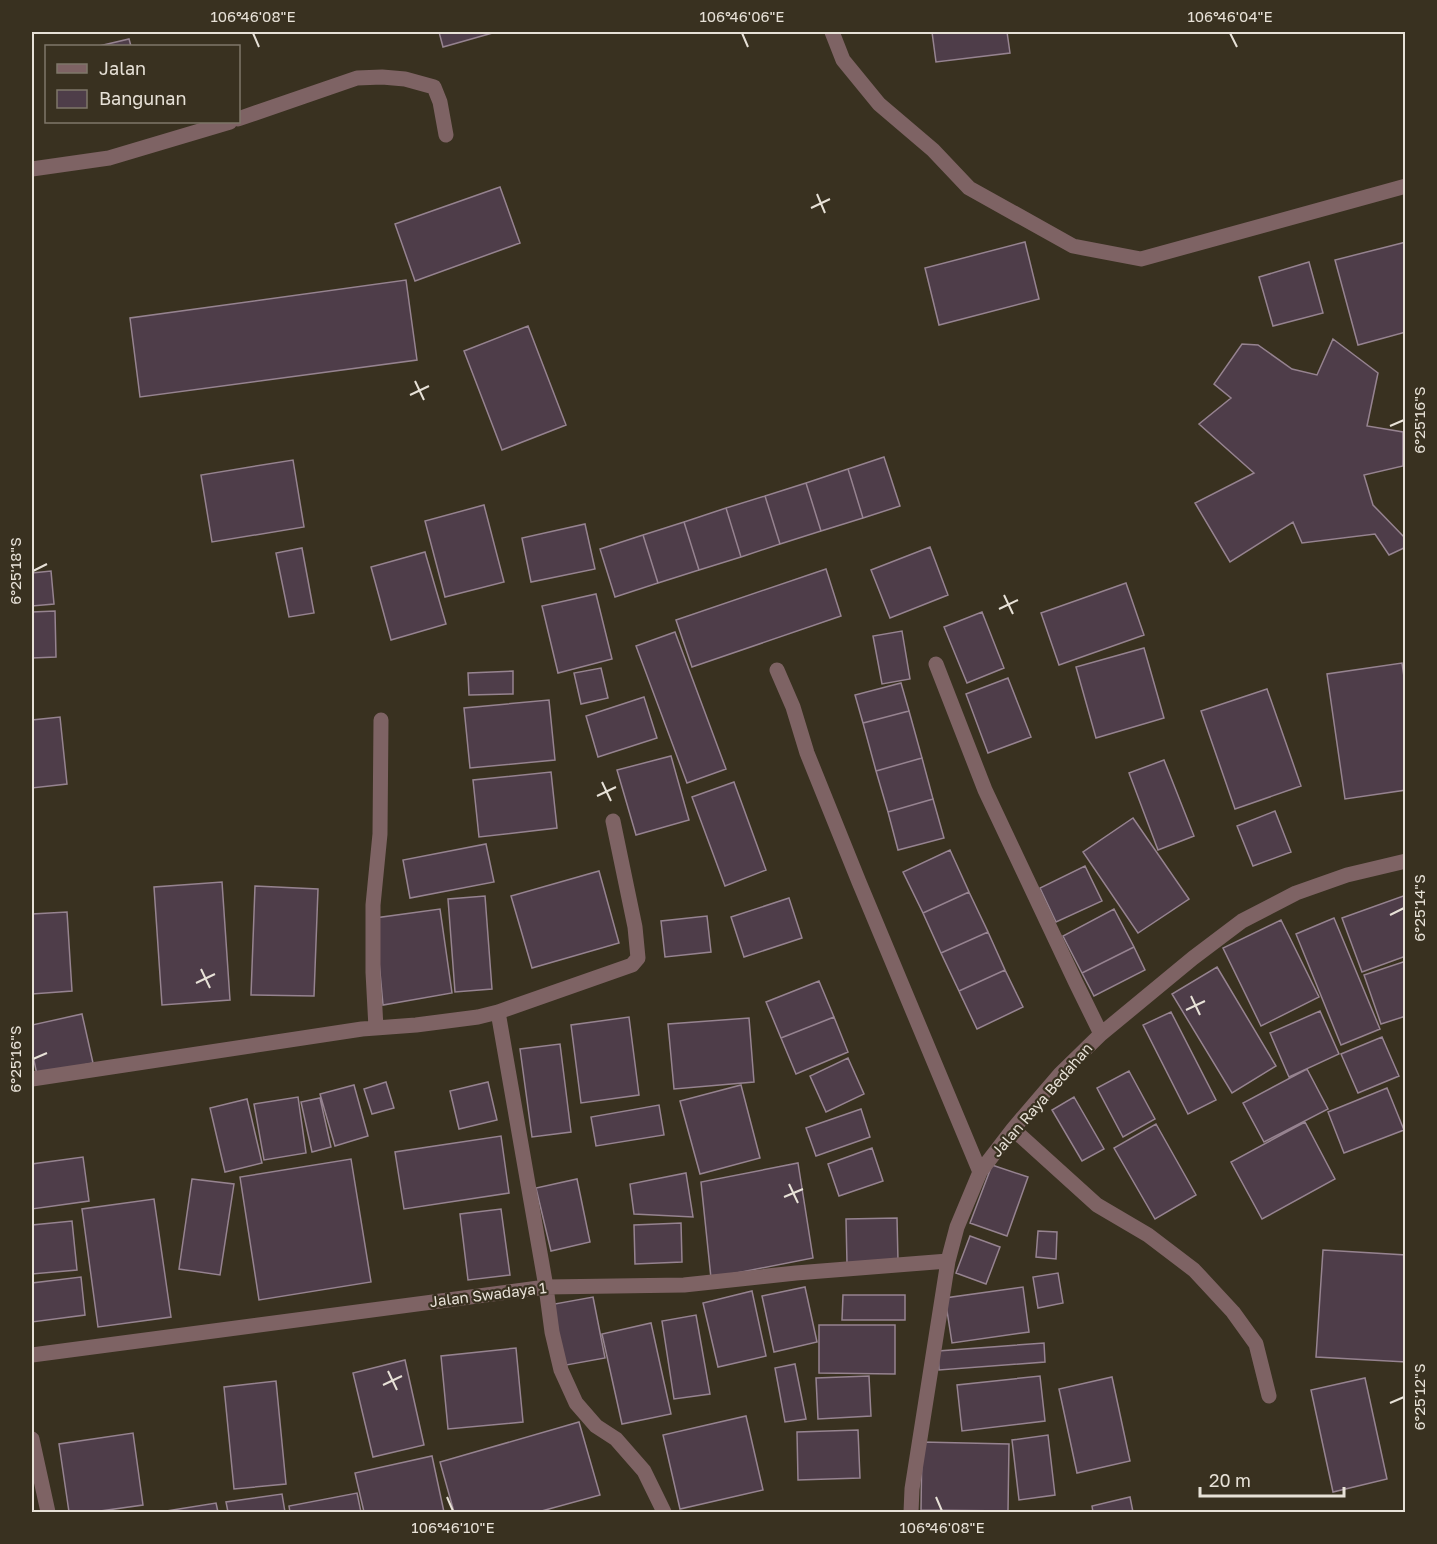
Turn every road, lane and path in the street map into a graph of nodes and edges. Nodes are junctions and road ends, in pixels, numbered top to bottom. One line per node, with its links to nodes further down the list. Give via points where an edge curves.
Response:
1 (832, 32): 6 (street, via 843,60 879,104 933,150 969,188 1073,246 1141,260)
2 (240, 118): 4 (street, via 357,78 382,77 434,87 441,102)
3 (227, 123): 5 (street, via 109,158)
4 (446, 135)
5 (32, 169)
6 (1406, 186)
7 (936, 664): 14 (street, via 985,790)
8 (777, 670): 17 (street, via 859,882)
9 (381, 720): 13 (street, via 380,834 373,905)
10 (613, 820): 12 (street, via 638,958 632,966)
11 (1406, 861): 14 (street, Jalan Raya Bedahan, via 1347,875 1296,893 1242,921)
12 (498, 1012): 13 (street); 19 (street)
13 (376, 1028): 15 (street)
14 (1101, 1034): 16 (street, Jalan Raya Bedahan)
15 (32, 1079)
16 (1013, 1129): 17 (street, Jalan Raya Bedahan); 21 (street, via 1097,1205 1148,1235 1194,1270 1256,1344)
17 (980, 1173): 18 (street, Jalan Raya Bedahan, via 957,1227)
18 (948, 1261): 19 (street, Jalan Swadaya 1, via 684,1285); 25 (street, Jalan Raya Bedahan)
19 (546, 1287): 20 (street, Jalan Swadaya 1); 24 (street, via 556,1351 576,1403 644,1471)
20 (32, 1355)
21 (1269, 1396)
22 (32, 1439): 23 (street)
23 (48, 1512)
24 (664, 1512)
25 (911, 1512)

